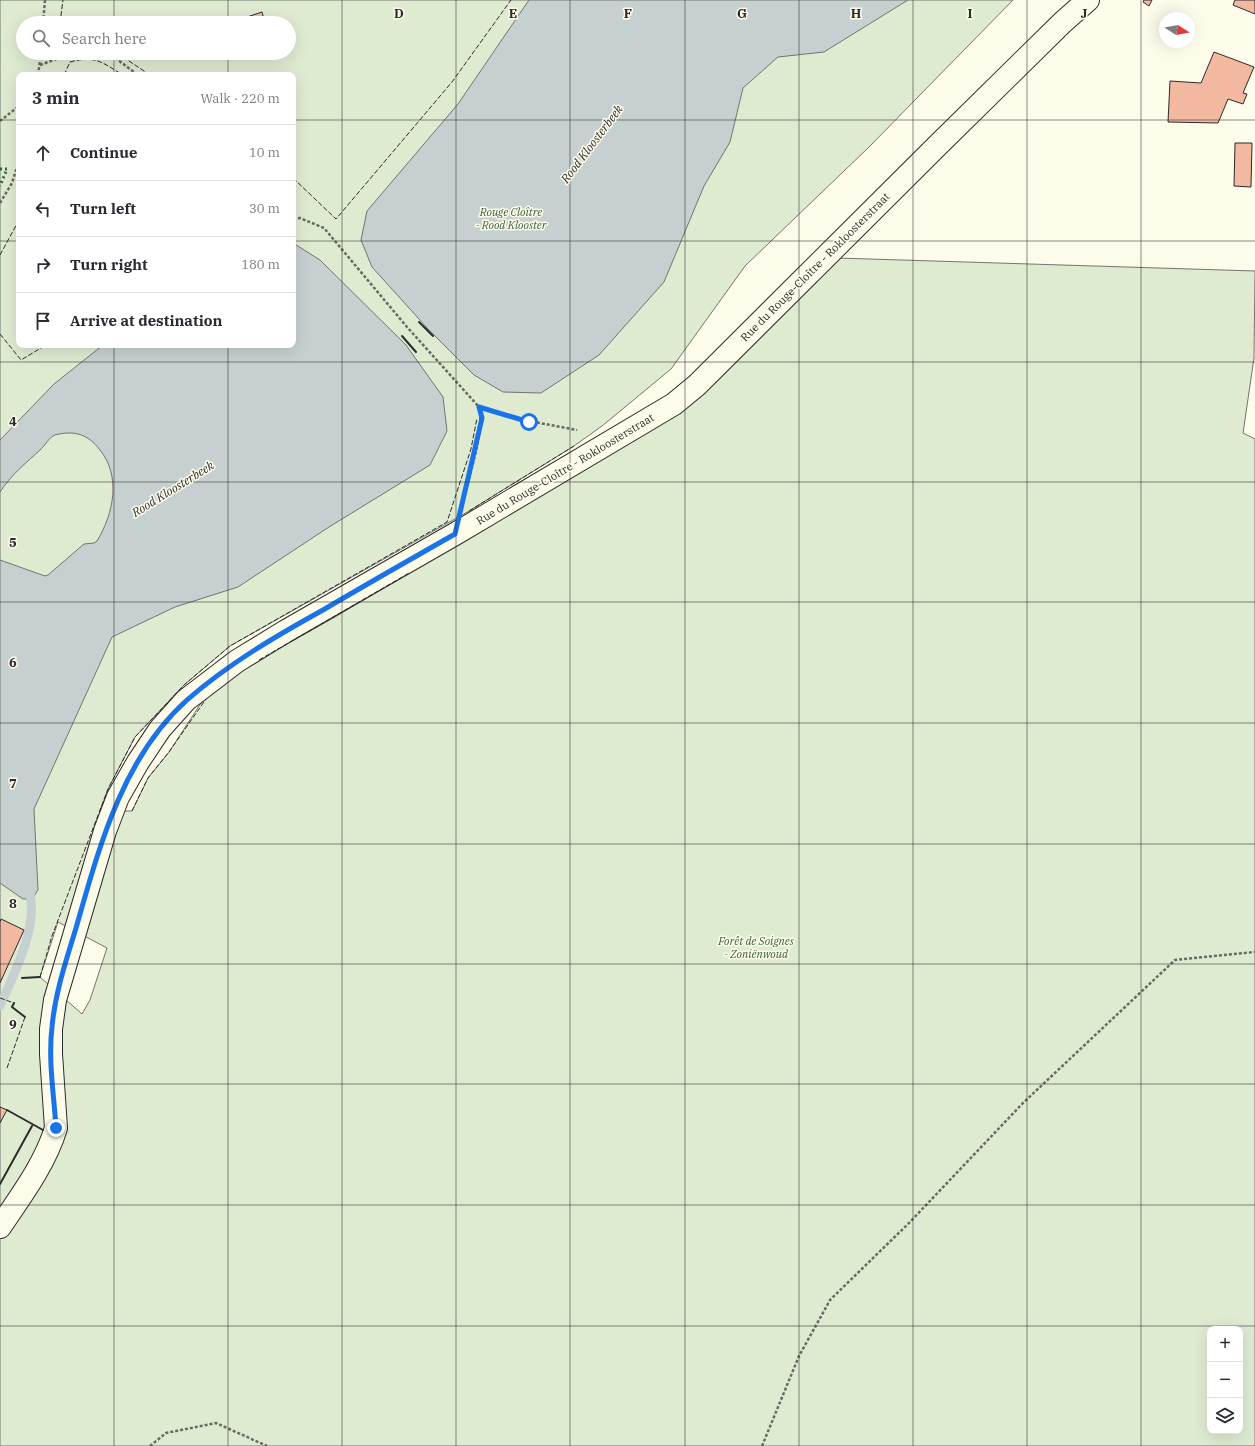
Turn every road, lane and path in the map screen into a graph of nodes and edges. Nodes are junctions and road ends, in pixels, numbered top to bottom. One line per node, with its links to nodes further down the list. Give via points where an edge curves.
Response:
1 (45, 0): 3 (path)
2 (1088, 0): 16 (street, Rue du Rouge-Cloître - Rokloosterstraat, via 932,150 698,385 674,404)
3 (44, 16)
4 (40, 60): 7 (path)
5 (54, 60): 7 (path)
6 (118, 60): 9 (path)
7 (40, 65): 8 (path)
8 (39, 72)
9 (134, 72)
10 (16, 108): 11 (path)
11 (0, 121)
12 (16, 170): 13 (path, via 12,183)
13 (0, 202)
14 (296, 219): 15 (path, via 324,228 407,327)
15 (479, 407): 16 (path, via 529,422); 17 (path, via 482,418)
16 (620, 437): 17 (street, Rue du Rouge-Cloître - Rokloosterstraat)
17 (455, 534): 19 (street, Rue du Rouge-Cloître - Rokloosterstraat, via 237,661 186,700 160,729 142,755 118,797 105,831 55,1000 51,1029 56,1128 53,1138 33,1178)
18 (1255, 952): 22 (path, via 1175,960 1023,1102 909,1223 830,1300 799,1356)
19 (0, 1227)
20 (150, 1446): 21 (path, via 166,1433 216,1423)
21 (268, 1446)
22 (762, 1446)

